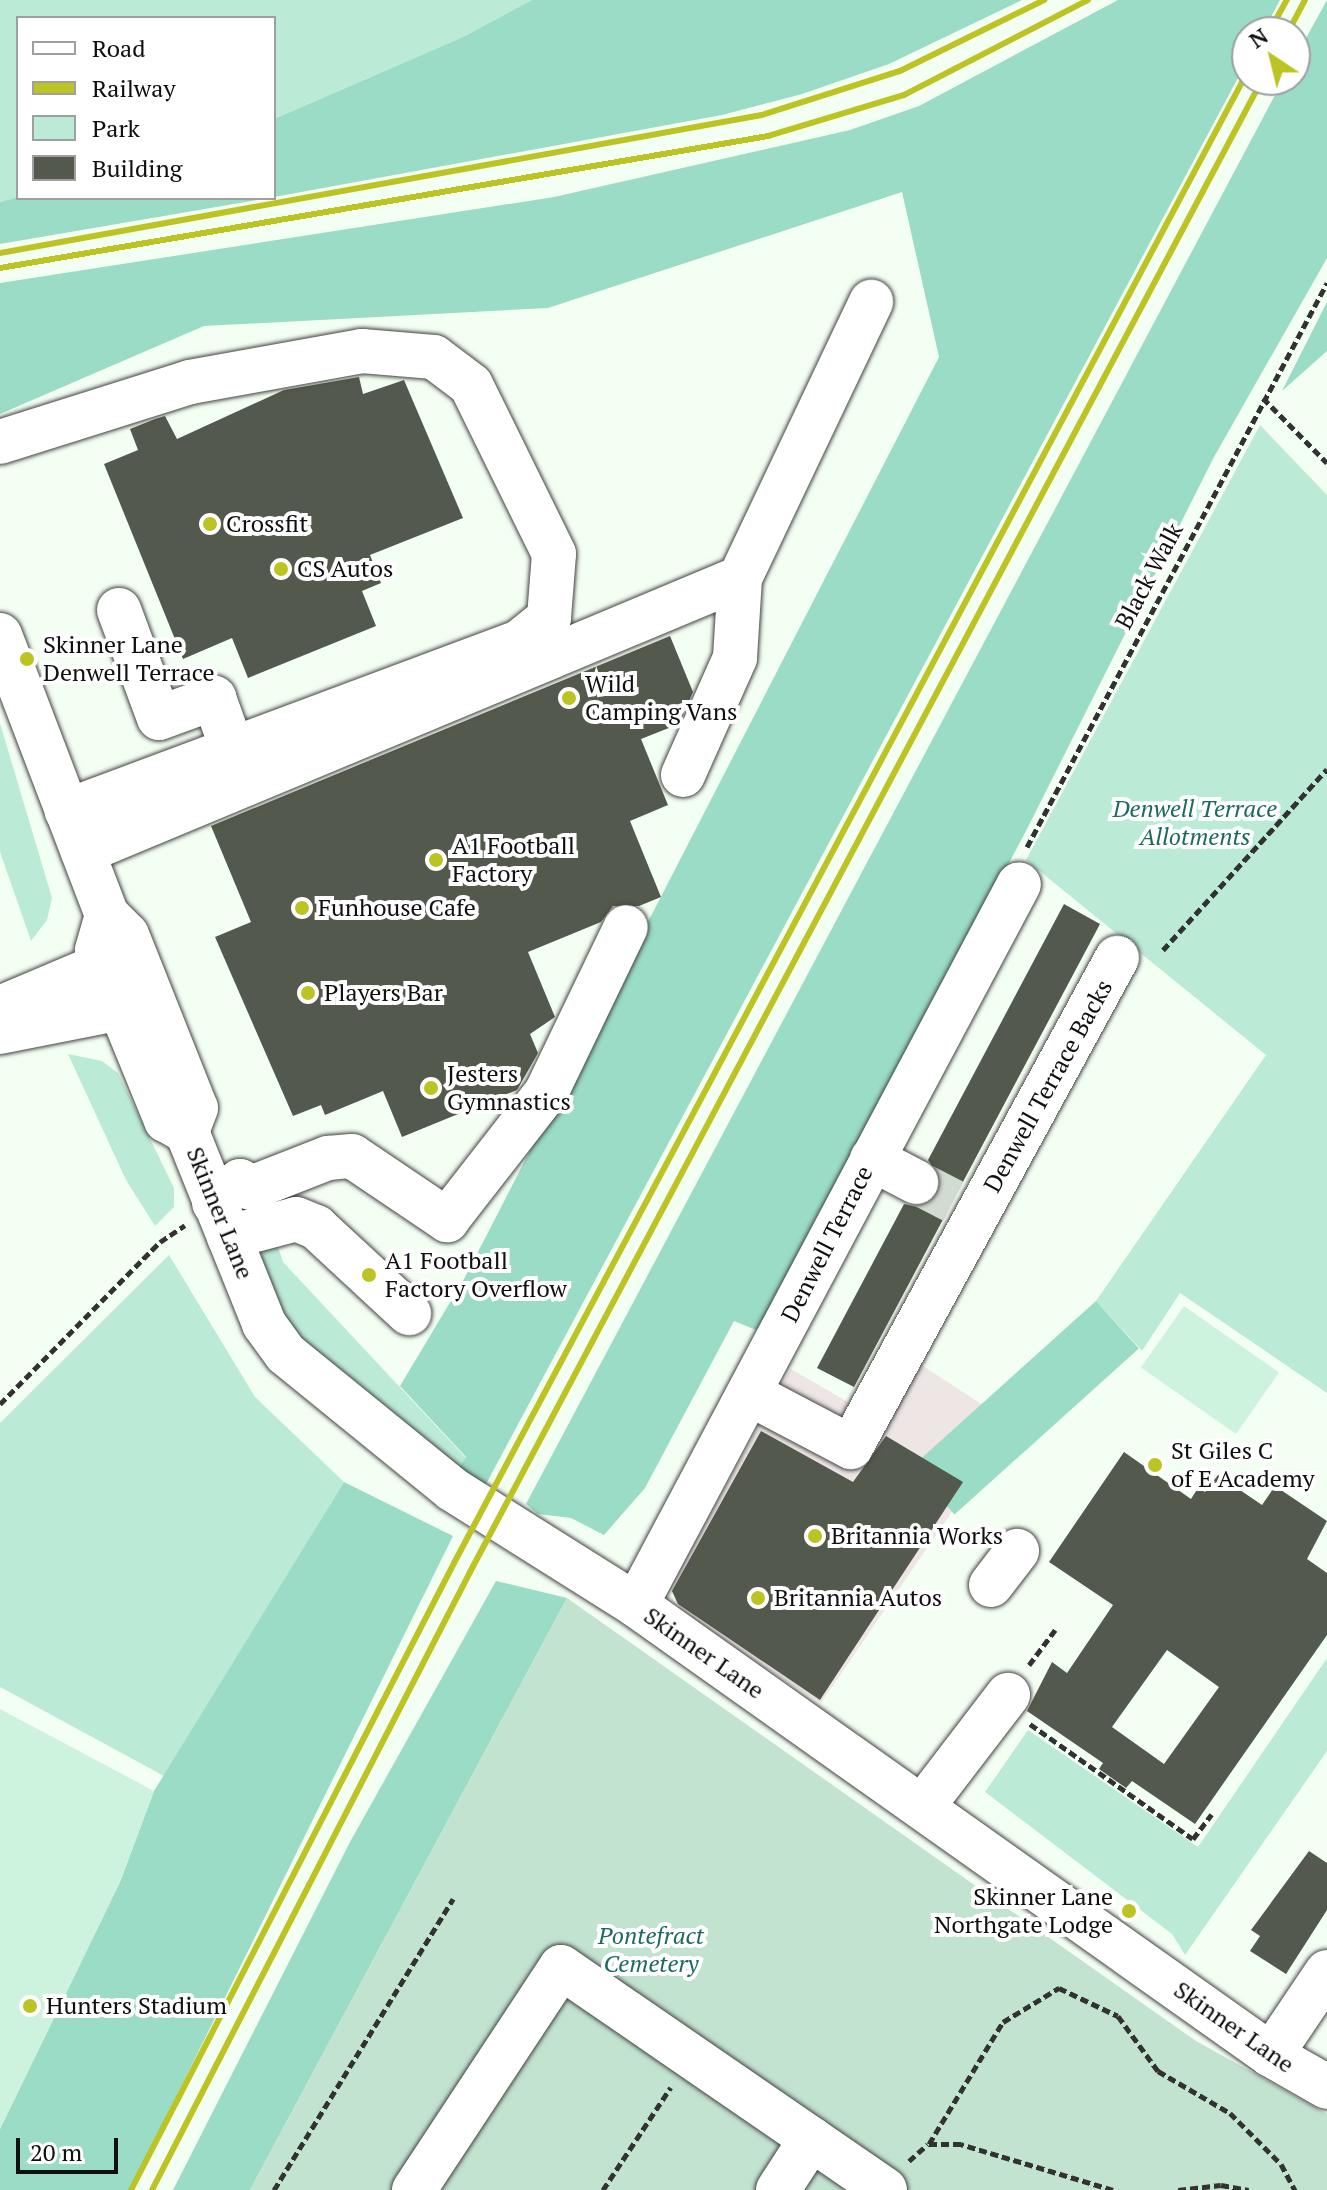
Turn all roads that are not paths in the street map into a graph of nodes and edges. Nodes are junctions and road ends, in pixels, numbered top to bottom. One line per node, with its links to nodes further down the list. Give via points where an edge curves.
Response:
1 (871, 302): 3 (street)
2 (0, 442): 6 (street, via 190,382 362,351 434,357 471,385 554,554 549,618 519,642)
3 (740, 578): 7 (street, via 735,658); 9 (street)
4 (119, 610): 6 (street, via 159,718 214,698)
5 (0, 635): 8 (street, Skinner Lane)
6 (233, 751): 8 (street)
7 (683, 775)
8 (67, 811): 9 (street, Skinner Lane)
9 (83, 852): 13 (street, Skinner Lane, via 107,915 97,951)
10 (1019, 884): 16 (street, Denwell Terrace)
11 (626, 927): 18 (street, via 546,1093 447,1220 352,1156 328,1158 251,1188 240,1181)
12 (1117, 958): 17 (street, Denwell Terrace Backs)
13 (126, 978): 14 (street); 15 (street); 18 (street, Skinner Lane, via 196,1108 187,1132)
14 (0, 1008)
15 (0, 1032)
16 (872, 1159): 17 (street); 20 (street, Denwell Terrace)
17 (949, 1199): 20 (street, Denwell Terrace Backs, via 851,1447)
18 (213, 1219): 19 (street, via 296,1219 316,1227); 21 (street, Skinner Lane, via 264,1324 326,1391 452,1489)
19 (409, 1313)
20 (750, 1394): 21 (street, Denwell Terrace)
21 (636, 1605): 23 (street, Skinner Lane)
22 (1014, 1714): 23 (street)
23 (923, 1806): 25 (street, Skinner Lane)
24 (1327, 1972): 25 (street)
25 (1271, 2055): 26 (street, Skinner Lane)
26 (1327, 2087)
27 (811, 2139): 28 (street, via 561,1967); 29 (street); 30 (street)
28 (414, 2190)
29 (778, 2190)
30 (885, 2190)

